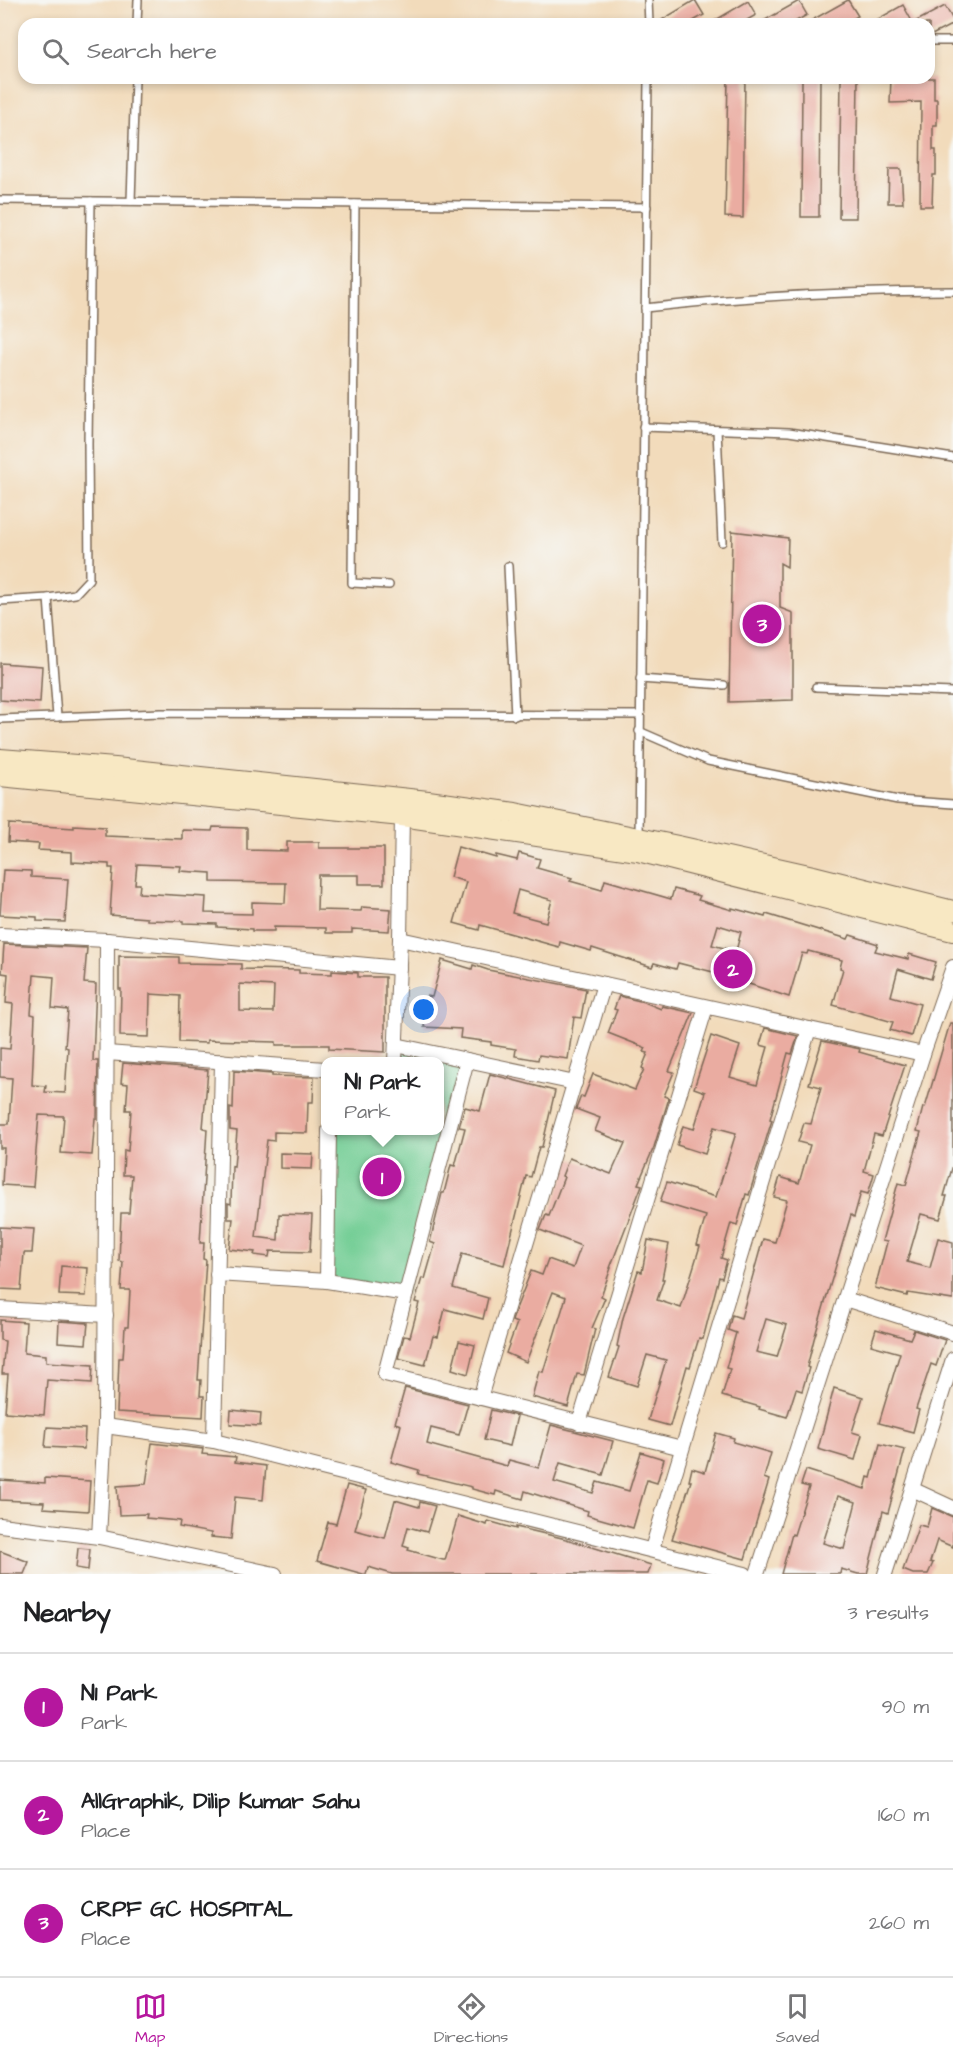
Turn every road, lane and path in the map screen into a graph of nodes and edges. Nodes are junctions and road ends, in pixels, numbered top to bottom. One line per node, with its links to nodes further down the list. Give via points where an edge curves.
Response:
1 (138, 0): 3 (lane)
2 (648, 0): 4 (lane)
3 (137, 18)
4 (649, 18)
5 (935, 41): 6 (lane)
6 (953, 41)
7 (135, 84): 11 (lane)
8 (648, 84): 13 (lane)
9 (0, 200): 10 (lane)
10 (91, 201): 11 (lane); 22 (lane, via 90,573 87,583 75,594)
11 (131, 201): 12 (lane)
12 (355, 204): 13 (lane); 21 (lane, via 352,583)
13 (647, 207): 15 (lane)
14 (953, 291): 15 (lane, via 712,300)
15 (645, 308): 16 (lane)
16 (644, 427): 17 (lane); 24 (lane)
17 (717, 429): 18 (lane, via 789,432); 19 (lane)
18 (953, 458)
19 (722, 542)
20 (508, 566): 29 (lane)
21 (389, 585)
22 (48, 598): 23 (lane); 30 (lane)
23 (0, 601)
24 (640, 679): 25 (lane); 28 (lane)
25 (724, 685)
26 (816, 687): 27 (lane)
27 (953, 692)
28 (640, 715): 29 (lane); 32 (lane)
29 (516, 716): 30 (lane, via 161,713)
30 (57, 717): 31 (lane)
31 (0, 719)
32 (639, 731): 36 (lane, via 708,761 898,800); 38 (lane)
33 (0, 759): 34 (street)
34 (70, 774): 35 (street); 37 (street); 38 (street, via 428,801 515,813)
35 (0, 776)
36 (953, 804)
37 (402, 816): 39 (street, via 638,851); 43 (street)
38 (639, 838): 39 (street, via 813,876)
39 (886, 904): 40 (street); 41 (street)
40 (953, 911)
41 (953, 931)
42 (0, 935): 44 (street)
43 (400, 939): 46 (street); 47 (street)
44 (107, 940): 46 (street); 51 (street)
45 (953, 967): 52 (street)
46 (399, 968): 50 (street)
47 (604, 984): 48 (street); 57 (street)
48 (706, 1007): 49 (street); 68 (street)
49 (809, 1029): 52 (street); 71 (street)
50 (396, 1045): 53 (street); 54 (street)
51 (107, 1053): 55 (street); 64 (street)
52 (923, 1054): 62 (street)
53 (395, 1057)
54 (467, 1060): 57 (street); 61 (street)
55 (222, 1061): 56 (street); 59 (street)
56 (321, 1069)
57 (574, 1083): 67 (street)
58 (329, 1135): 60 (street)
59 (218, 1274): 60 (street); 70 (street)
60 (327, 1281): 61 (street)
61 (406, 1294): 67 (street, via 385,1374)
62 (845, 1299): 65 (street); 79 (street)
63 (0, 1309): 64 (street)
64 (106, 1315): 69 (street)
65 (953, 1333)
66 (953, 1359): 72 (street)
67 (480, 1398): 68 (street)
68 (579, 1422): 71 (street)
69 (105, 1426): 70 (street); 75 (street)
70 (214, 1442): 76 (street)
71 (682, 1448): 76 (street)
72 (912, 1489): 73 (street); 80 (street)
73 (953, 1508)
74 (0, 1525): 75 (street)
75 (99, 1537): 77 (street)
76 (652, 1549): 78 (street)
77 (275, 1574)
78 (745, 1574)
79 (757, 1574)
80 (885, 1574)

